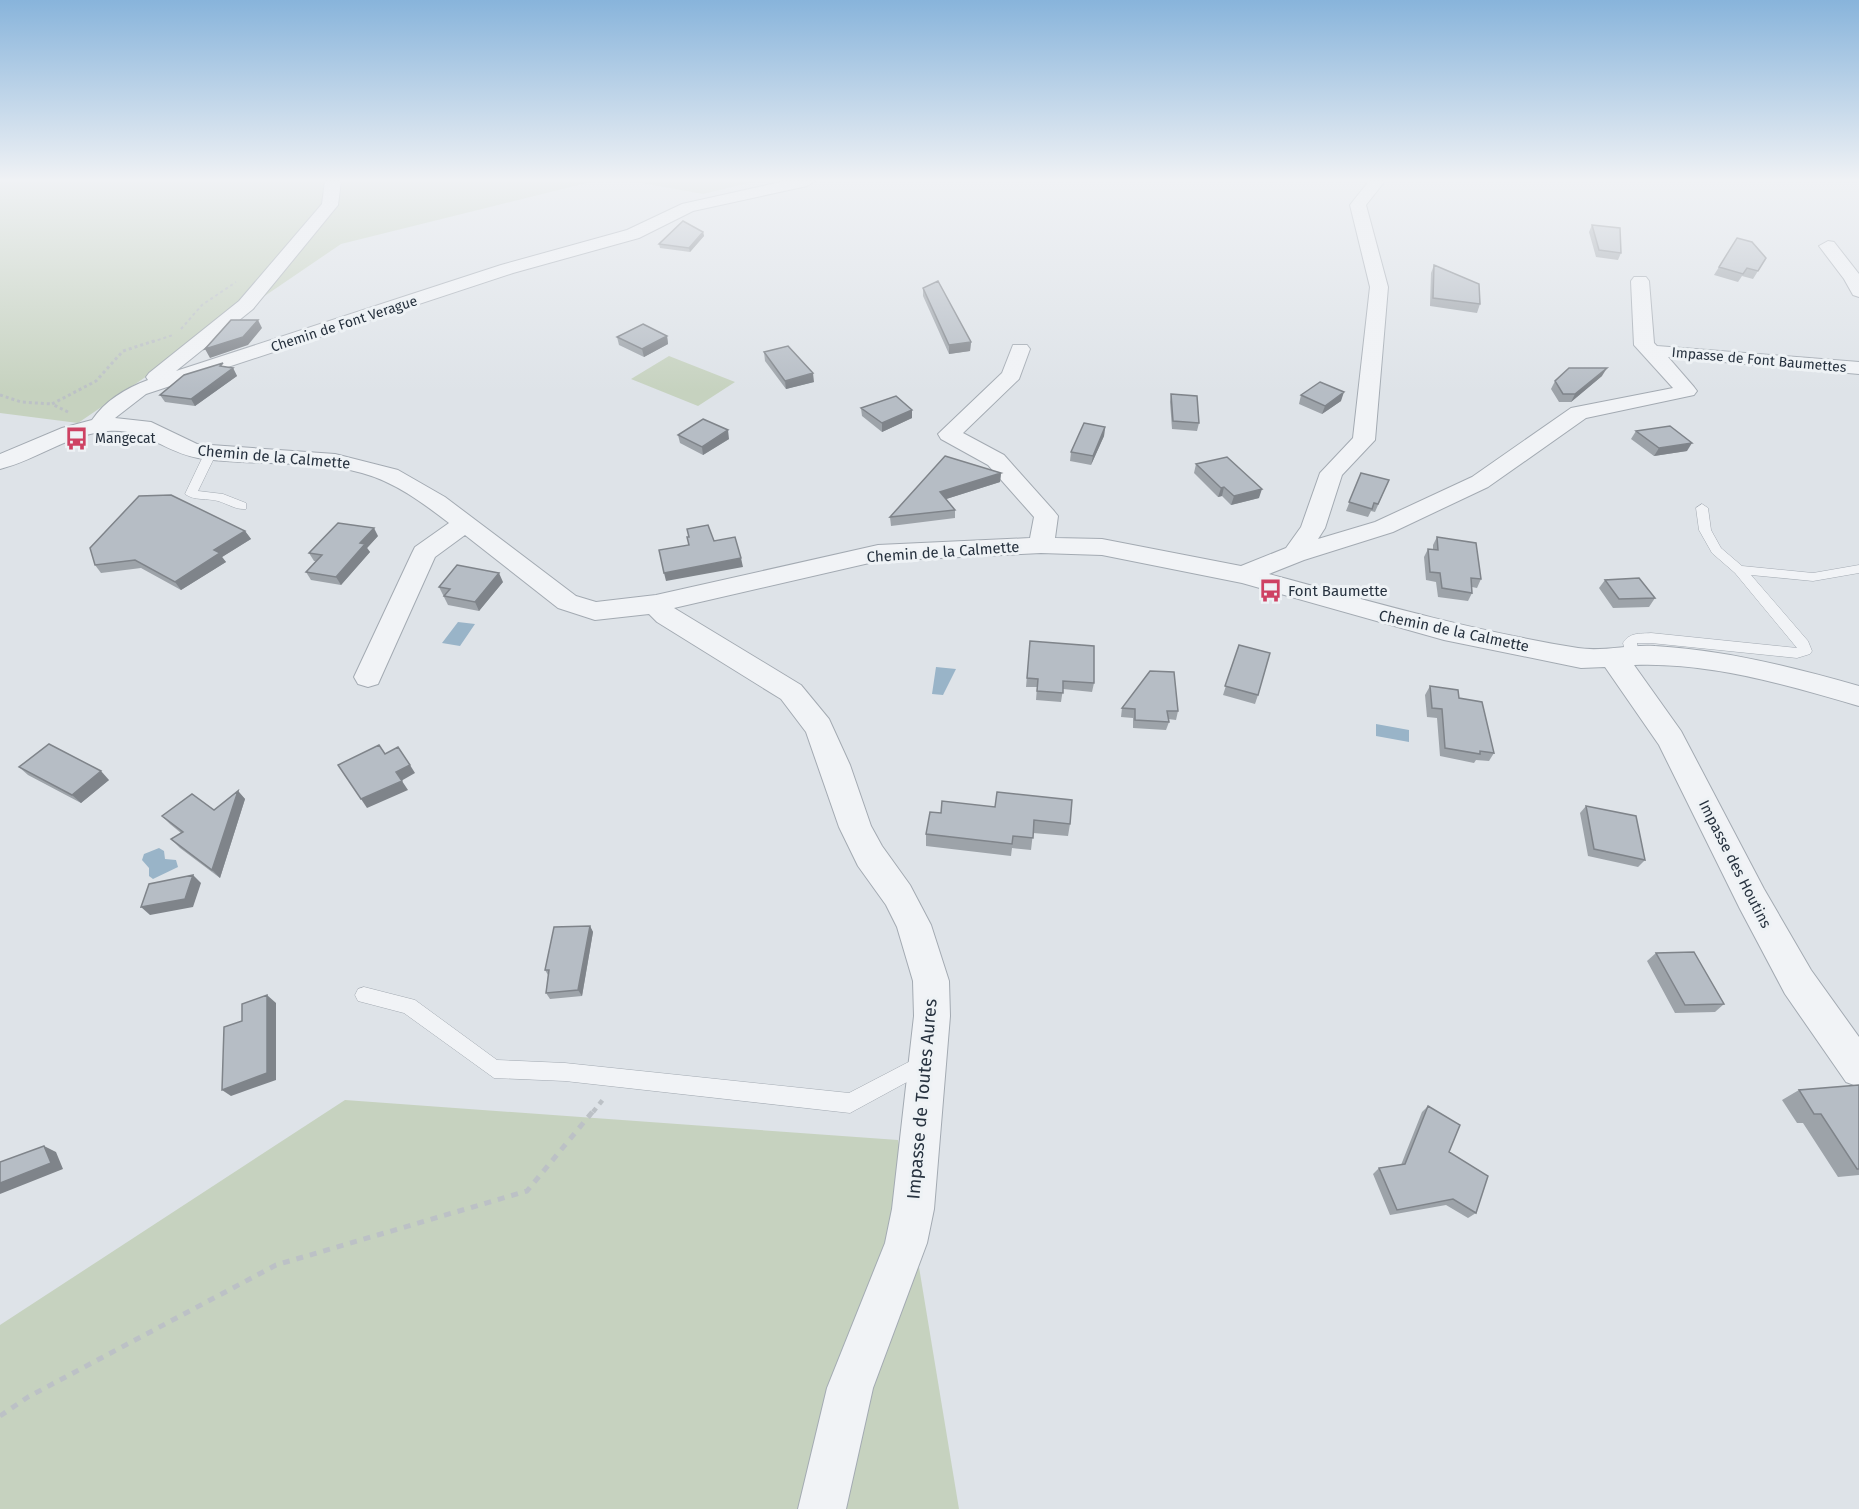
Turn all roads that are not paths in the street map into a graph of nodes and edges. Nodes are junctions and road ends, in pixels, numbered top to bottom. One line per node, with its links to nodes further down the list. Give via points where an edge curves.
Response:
1 (291, 251): 11 (street, via 246,305)
2 (570, 251): 11 (street, Chemin de Font Verague)
3 (1369, 251): 19 (street, via 1378,287 1364,440 1331,473 1313,528)
4 (1832, 251): 6 (street)
5 (1640, 281): 8 (street, via 1644,345)
6 (1859, 291)
7 (1020, 349): 18 (street, via 1012,375 949,434 996,460 1034,500 1046,516)
8 (1659, 353): 9 (street, Impasse de Font Baumettes); 10 (street); 19 (street, Impasse de Font Baumettes, via 1688,391 1579,413 1480,482 1384,527)
9 (1859, 368)
10 (1859, 380)
11 (139, 390): 12 (street, Chemin de Font Verague, via 108,412)
12 (99, 426): 13 (street, Chemin de la Calmette, via 141,426 194,451); 14 (street, Chemin de la Calmette)
13 (211, 452): 15 (lane, via 191,494 219,497); 17 (street, Chemin de la Calmette, via 357,464 420,488)
14 (0, 462)
15 (242, 506)
16 (1702, 508): 20 (lane, via 1706,530 1716,550)
17 (465, 523): 23 (street, Chemin de la Calmette, via 567,602 595,611); 25 (street, via 424,553)
18 (1041, 545): 22 (street, Chemin de la Calmette, via 1102,547); 23 (street, Chemin de la Calmette, via 878,553)
19 (1295, 554): 22 (street, Impasse de Font Baumettes)
20 (1739, 570): 21 (lane, via 1813,577); 24 (lane, via 1805,651 1651,638 1633,639)
21 (1859, 570)
22 (1243, 575): 24 (street, Chemin de la Calmette, via 1444,630 1581,658)
23 (656, 604): 28 (street, Impasse de Toutes Aures, via 666,616 791,693 819,728 855,827 898,895 924,952 931,981)
24 (1622, 657): 26 (street, Chemin de la Calmette, via 1653,655 1710,661 1778,673); 29 (street, Impasse des Houtins, via 1671,739 1798,982)
25 (368, 677)
26 (1859, 696)
27 (364, 995): 28 (lane, via 409,1006 494,1069 620,1078 850,1103)
28 (928, 1060): 30 (street, Impasse de Toutes Aures, via 906,1243 850,1388)
29 (1859, 1069)
30 (822, 1509)

